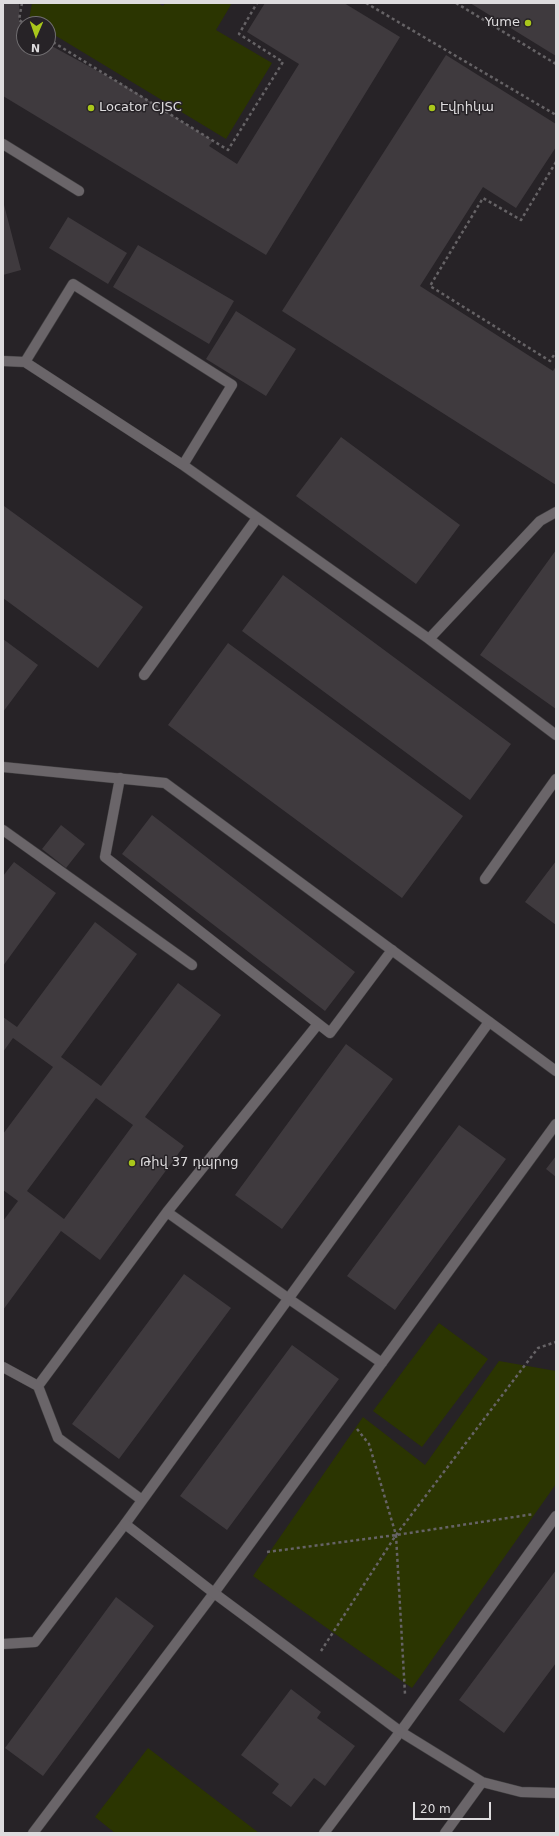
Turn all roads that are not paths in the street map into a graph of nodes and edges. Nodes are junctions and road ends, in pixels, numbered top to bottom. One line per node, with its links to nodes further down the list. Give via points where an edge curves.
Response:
1 (3, 144): 2 (street)
2 (79, 191)
3 (3, 361): 4 (street)
4 (25, 362): 5 (street); 5 (street, via 73,284 232,385)
5 (183, 465): 7 (street)
6 (556, 512): 8 (street, via 540,521)
7 (257, 518): 8 (street); 9 (street)
8 (429, 639): 10 (street)
9 (144, 675)
10 (556, 736)
11 (3, 767): 12 (street)
12 (120, 778): 16 (street, via 165,783); 19 (street, via 105,857)
13 (556, 779): 15 (street)
14 (3, 830): 17 (street)
15 (485, 879)
16 (392, 950): 18 (street); 19 (street, via 330,1033)
17 (192, 965)
18 (489, 1022): 20 (street); 23 (street)
19 (318, 1024): 22 (street)
20 (556, 1071)
21 (556, 1124): 24 (street)
22 (167, 1212): 23 (street); 26 (street)
23 (288, 1299): 24 (street); 27 (street)
24 (382, 1363): 30 (street)
25 (3, 1367): 26 (street)
26 (38, 1386): 27 (street, via 58,1438)
27 (142, 1500): 29 (street)
28 (556, 1516): 32 (street)
29 (125, 1524): 30 (street); 31 (street, via 35,1642)
30 (214, 1593): 32 (street, via 312,1666); 35 (street)
31 (3, 1644)
32 (404, 1728): 33 (street); 36 (street)
33 (482, 1782): 34 (street, via 521,1792); 37 (street)
34 (556, 1793)
35 (35, 1832)
36 (324, 1833)
37 (445, 1833)

